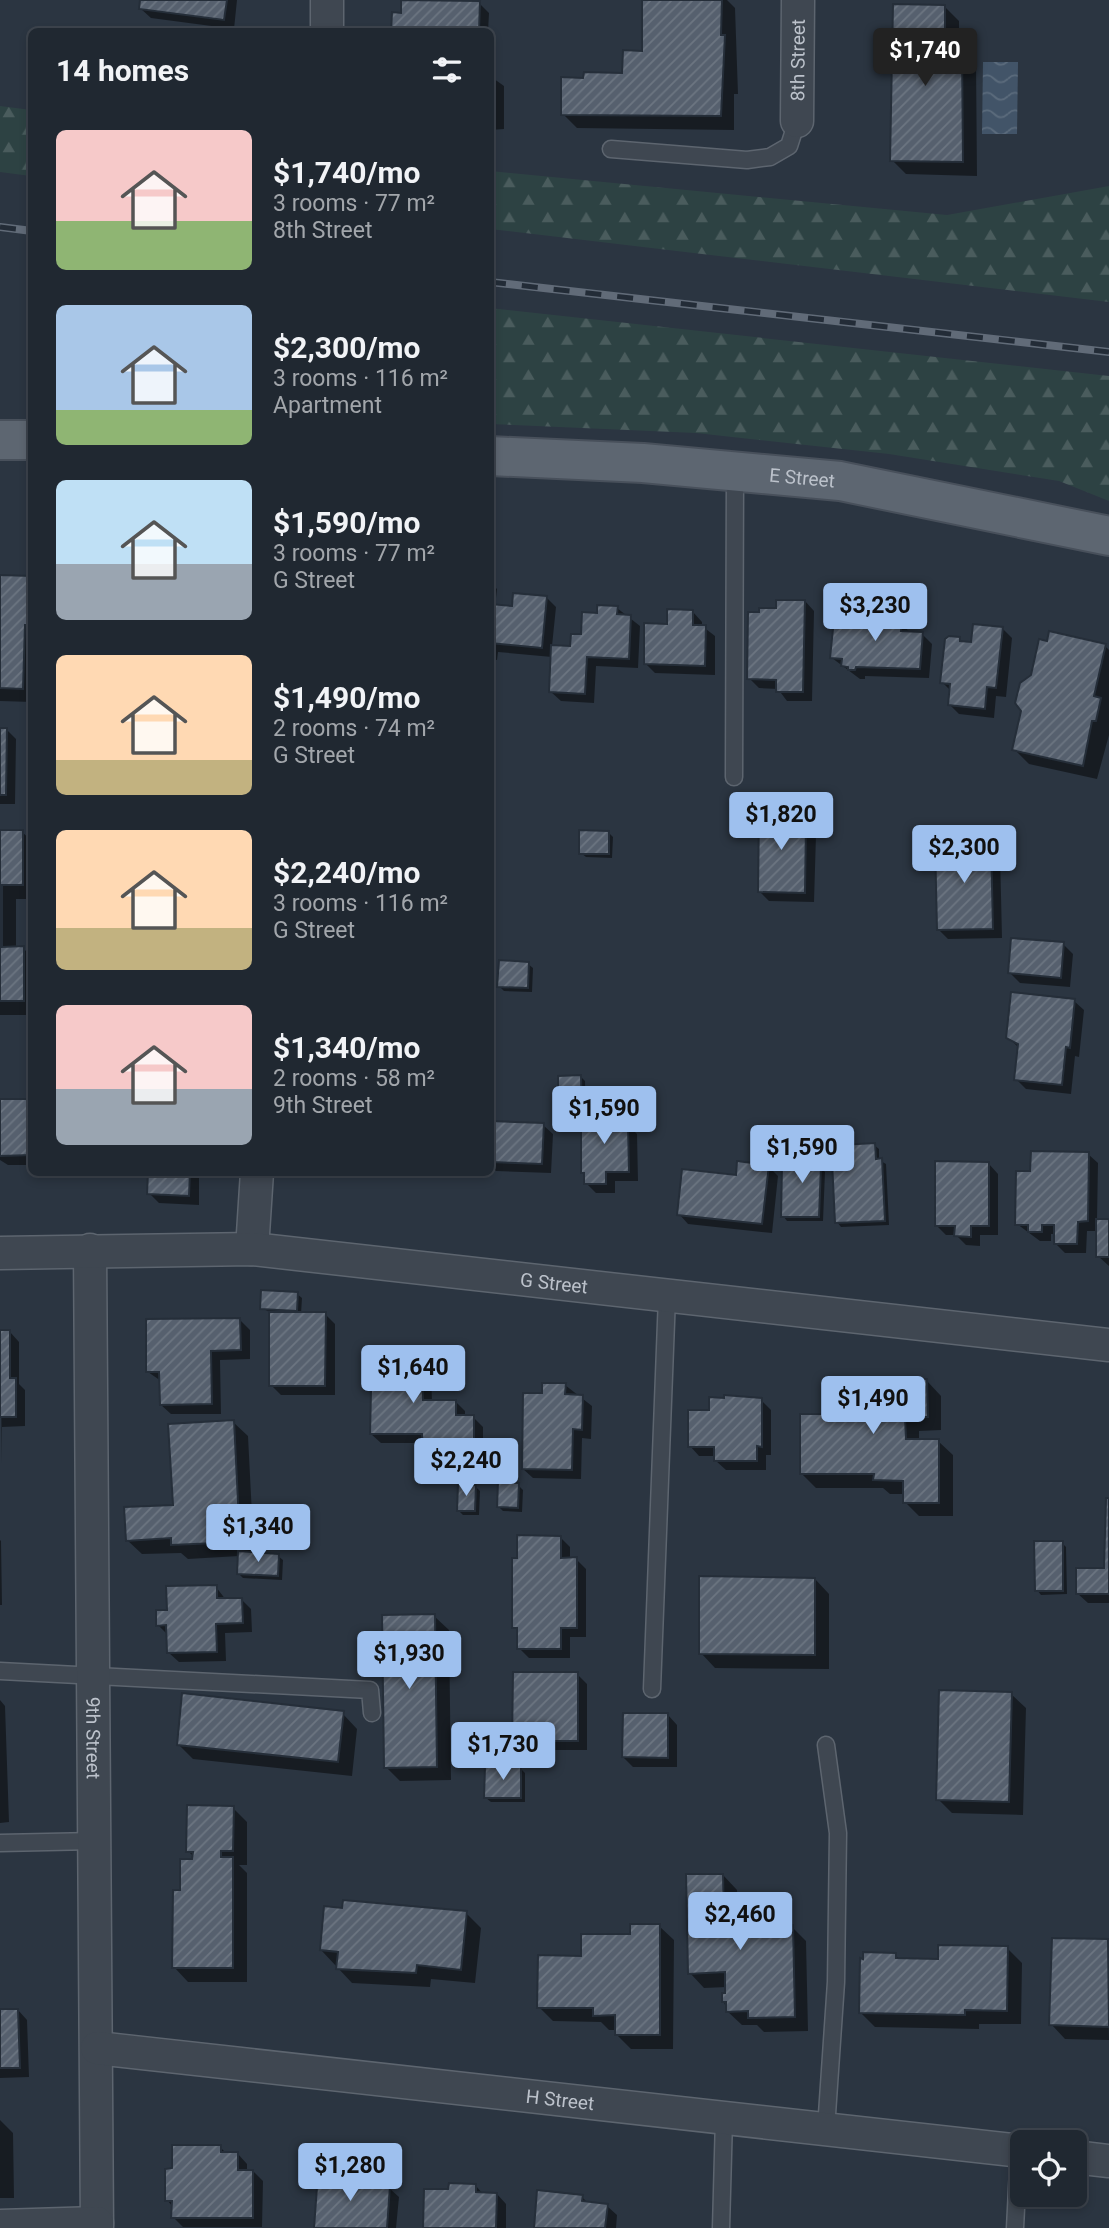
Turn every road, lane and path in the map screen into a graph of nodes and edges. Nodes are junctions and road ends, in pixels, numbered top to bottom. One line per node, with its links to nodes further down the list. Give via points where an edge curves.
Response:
1 (327, 0): 3 (street)
2 (798, 0): 4 (street, 8th Street)
3 (327, 28)
4 (797, 121): 5 (lane, via 789,146 770,157 747,160)
5 (611, 149)
6 (0, 440): 7 (main road)
7 (28, 440)
8 (494, 456): 9 (main road, E Street)
9 (735, 472): 10 (main road, E Street, via 840,481); 11 (lane)
10 (1109, 536)
11 (734, 777)
12 (257, 1176): 13 (street)
13 (252, 1249): 14 (street, G Street); 16 (street, G Street)
14 (90, 1250): 15 (street, G Street); 19 (street, 9th Street)
15 (0, 1252)
16 (667, 1296): 17 (street, G Street); 20 (lane)
17 (1109, 1345)
18 (0, 1671): 19 (lane)
19 (94, 1677): 21 (lane, via 370,1689); 23 (street, 9th Street)
20 (652, 1689)
21 (372, 1713)
22 (826, 1745): 27 (lane, via 838,1833 836,1982)
23 (95, 1841): 24 (lane); 25 (street, 9th Street)
24 (0, 1843)
25 (97, 2048): 26 (street, H Street); 33 (street, 9th Street)
26 (724, 2118): 27 (street, H Street); 34 (lane)
27 (825, 2129): 28 (street, H Street)
28 (1010, 2150)
29 (1087, 2158): 30 (street)
30 (1109, 2161)
31 (1016, 2207): 35 (lane)
32 (0, 2225): 33 (street)
33 (97, 2226)
34 (721, 2228)
35 (1015, 2228)

